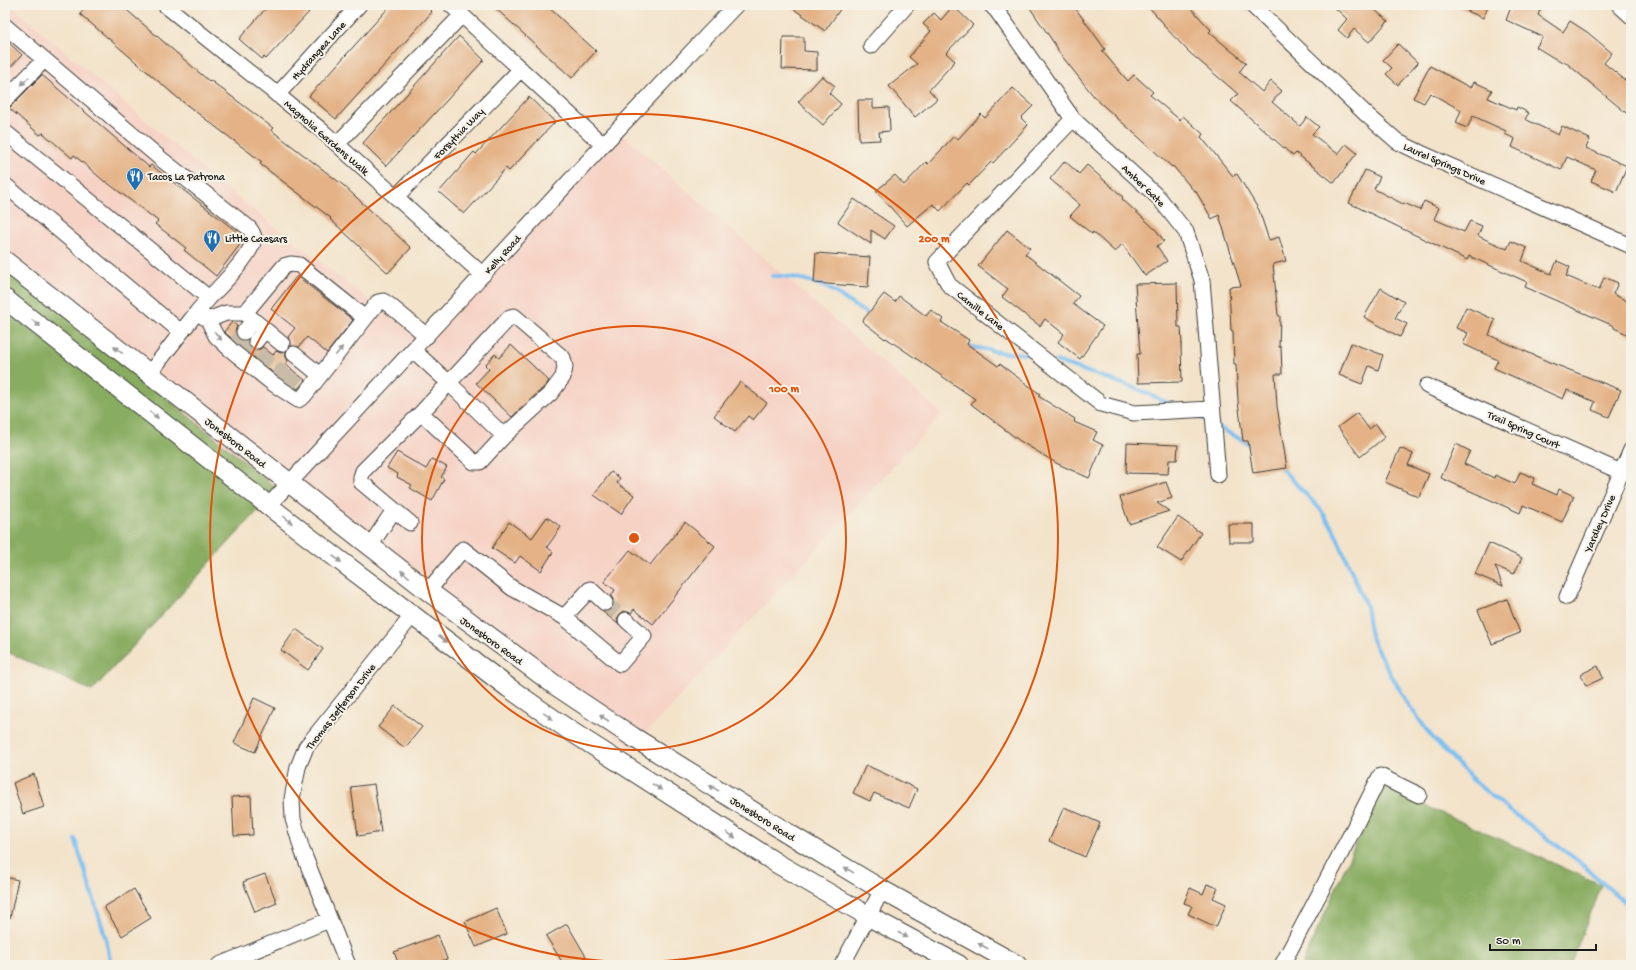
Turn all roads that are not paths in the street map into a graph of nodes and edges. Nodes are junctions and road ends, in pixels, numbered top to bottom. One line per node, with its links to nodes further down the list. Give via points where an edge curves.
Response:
1 (165, 5): 15 (street, Magnolia Gardens Walk)
2 (359, 5): 15 (street, Hydrangea Lane)
3 (451, 5): 9 (street)
4 (736, 5): 20 (street, Kelly Road)
5 (907, 5): 12 (street)
6 (990, 5): 17 (street, Amber Gate)
7 (1252, 5): 23 (street, Laurel Springs Drive, via 1366,115 1398,142)
8 (1619, 5): 10 (street)
9 (462, 15): 14 (street); 19 (street)
10 (1631, 16)
11 (5, 26): 13 (street)
12 (871, 46)
13 (44, 60): 16 (street, one-way to 16); 27 (street, via 161,159 250,228 254,236 253,244)
14 (521, 69): 20 (street); 22 (street, Forsythia Way)
15 (277, 95): 19 (street, Magnolia Gardens Walk)
16 (5, 100)
17 (1073, 119): 40 (street, Amber Gate, via 1159,198 1186,232 1202,280); 40 (street, Camille Lane, via 937,262 949,285 1101,404 1134,413)
18 (5, 132): 27 (street)
19 (337, 144): 22 (street, Magnolia Gardens Walk)
20 (603, 145): 25 (street, Kelly Road)
21 (5, 185): 31 (street)
22 (396, 197): 25 (street, Magnolia Gardens Walk)
23 (1631, 246)
24 (5, 261): 36 (main road, Jonesboro Road, one-way to 24)
25 (483, 275): 32 (street, Kelly Road)
26 (5, 298): 47 (main road, one-way to 47)
27 (209, 298): 28 (street)
28 (202, 316): 30 (street, via 226,313); 31 (street); 37 (street, one-way to 37, via 216,336 298,400)
29 (365, 318): 30 (street, via 299,265 290,264 284,266); 32 (street, via 378,302 383,301); 37 (street, one-way to 29)
30 (252, 327): 33 (street)
31 (181, 332): 36 (street)
32 (427, 336): 34 (street, Kelly Road)
33 (277, 346)
34 (413, 350): 38 (street); 46 (street, Kelly Road)
35 (295, 362): 37 (street)
36 (149, 374): 46 (main road, Jonesboro Road)
37 (320, 375)
38 (450, 382): 41 (street); 42 (street); 42 (street, via 514,316 563,358 563,377 551,393)
39 (1428, 386): 44 (street, Trail Spring Court)
40 (1211, 409): 45 (street, Amber Gate)
41 (421, 413): 42 (street, via 474,462 480,462); 48 (street, via 360,477 361,482)
42 (504, 436)
43 (1631, 450): 44 (street, Yardley Drive)
44 (1621, 472): 52 (street, Yardley Drive)
45 (1218, 476)
46 (289, 484): 47 (street, Kelly Road); 50 (main road, Jonesboro Road)
47 (269, 505): 54 (main road, one-way to 54)
48 (394, 510): 49 (street); 50 (street)
49 (410, 523)
50 (370, 546): 51 (main road, Jonesboro Road, one-way to 50)
51 (428, 591): 55 (street, via 463,549 512,588); 58 (main road, Jonesboro Road, one-way to 51, via 613,724 555,685)
52 (1567, 597)
53 (605, 603): 55 (street, via 590,589)
54 (412, 616): 59 (main road, one-way to 59, via 569,730 716,826); 60 (street, Thomas Jefferson Drive, via 306,747 298,767 292,798 293,819)
55 (564, 617): 56 (street, via 620,664 644,636)
56 (626, 620)
57 (1419, 795): 66 (street, via 1380,776)
58 (882, 890): 59 (street); 65 (main road, Jonesboro Road, one-way to 58)
59 (868, 916): 63 (street); 64 (main road, one-way to 64)
60 (329, 920): 61 (street); 62 (street, Thomas Jefferson Drive)
61 (219, 965)
62 (348, 965)
63 (842, 965)
64 (959, 965)
65 (1017, 965)
66 (1282, 965)

